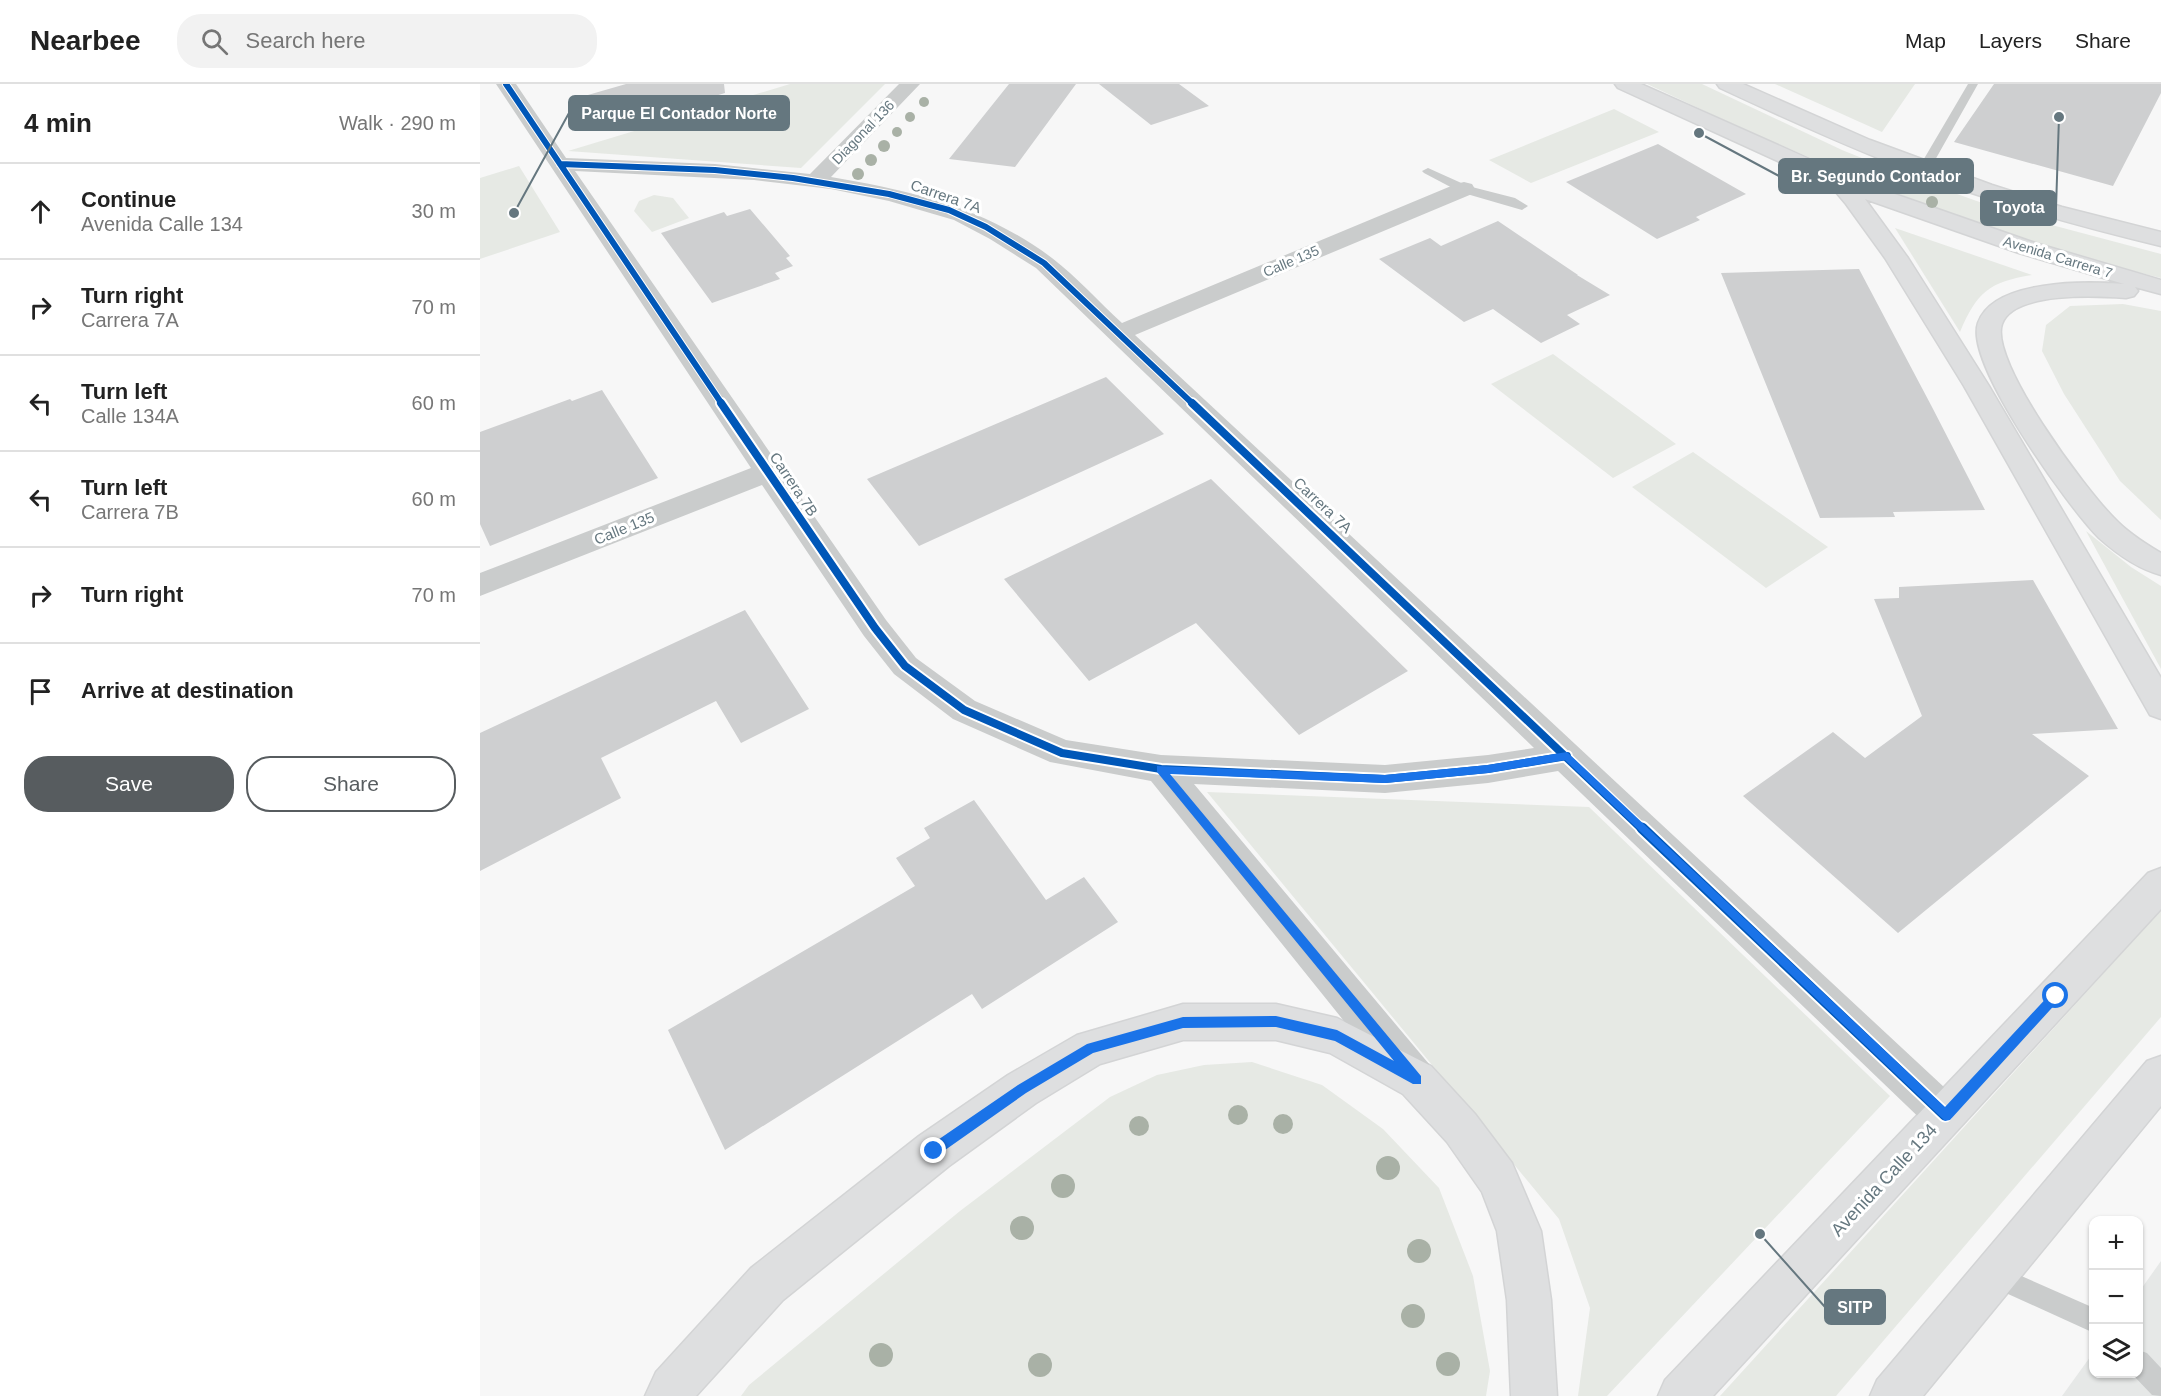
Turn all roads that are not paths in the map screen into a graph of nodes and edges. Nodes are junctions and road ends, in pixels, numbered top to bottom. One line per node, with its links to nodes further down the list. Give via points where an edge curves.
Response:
1 (506, 84): 6 (street, Carrera 7B)
2 (910, 84): 9 (street, Diagonal 136)
3 (1625, 84): 10 (main road, Avenida Carrera 7)
4 (1727, 84): 7 (main road)
5 (1973, 84): 7 (lane)
6 (560, 164): 9 (street, Carrera 7A); 17 (street, Carrera 7B)
7 (1924, 169): 13 (main road)
8 (1428, 171): 11 (lane)
9 (817, 179): 16 (street, Carrera 7A, via 939,207 990,228 1044,263)
10 (1838, 181): 14 (main road, Avenida Carrera 7, via 2016,245); 20 (main road, via 1884,237 1966,368)
11 (1464, 189): 12 (lane); 16 (street, Calle 135)
12 (1522, 206)
13 (2161, 239)
14 (2161, 287)
15 (2161, 294): 18 (main road, via 2101,289 2036,293 1998,313 1989,324 1988,343 2016,402 2081,499 2127,546)
16 (1119, 333): 21 (street, Carrera 7A)
17 (768, 472): 19 (street, Calle 135); 22 (street, Carrera 7B, via 905,666 964,710 1062,753)
18 (2161, 565)
19 (480, 585)
20 (2161, 706)
21 (1567, 756): 22 (street, Carrera 7B, via 1385,779); 26 (street, Carrera 7A)
22 (1161, 769): 25 (street)
23 (2161, 884): 26 (main road, Avenida Calle 134)
24 (2161, 1075): 27 (main road)
25 (1417, 1080): 31 (main road, via 1337,1036 1276,1022 1183,1022 1091,1048 1022,1089 934,1151 767,1284); 32 (main road, via 1461,1128 1497,1179 1519,1231 1529,1300)
26 (1945, 1115): 33 (main road, Avenida Calle 134)
27 (1994, 1276): 28 (lane); 34 (main road)
28 (2089, 1319)
29 (2143, 1366): 30 (lane)
30 (2161, 1386)
31 (668, 1396)
32 (1534, 1396)
33 (1681, 1396)
34 (1893, 1396)

